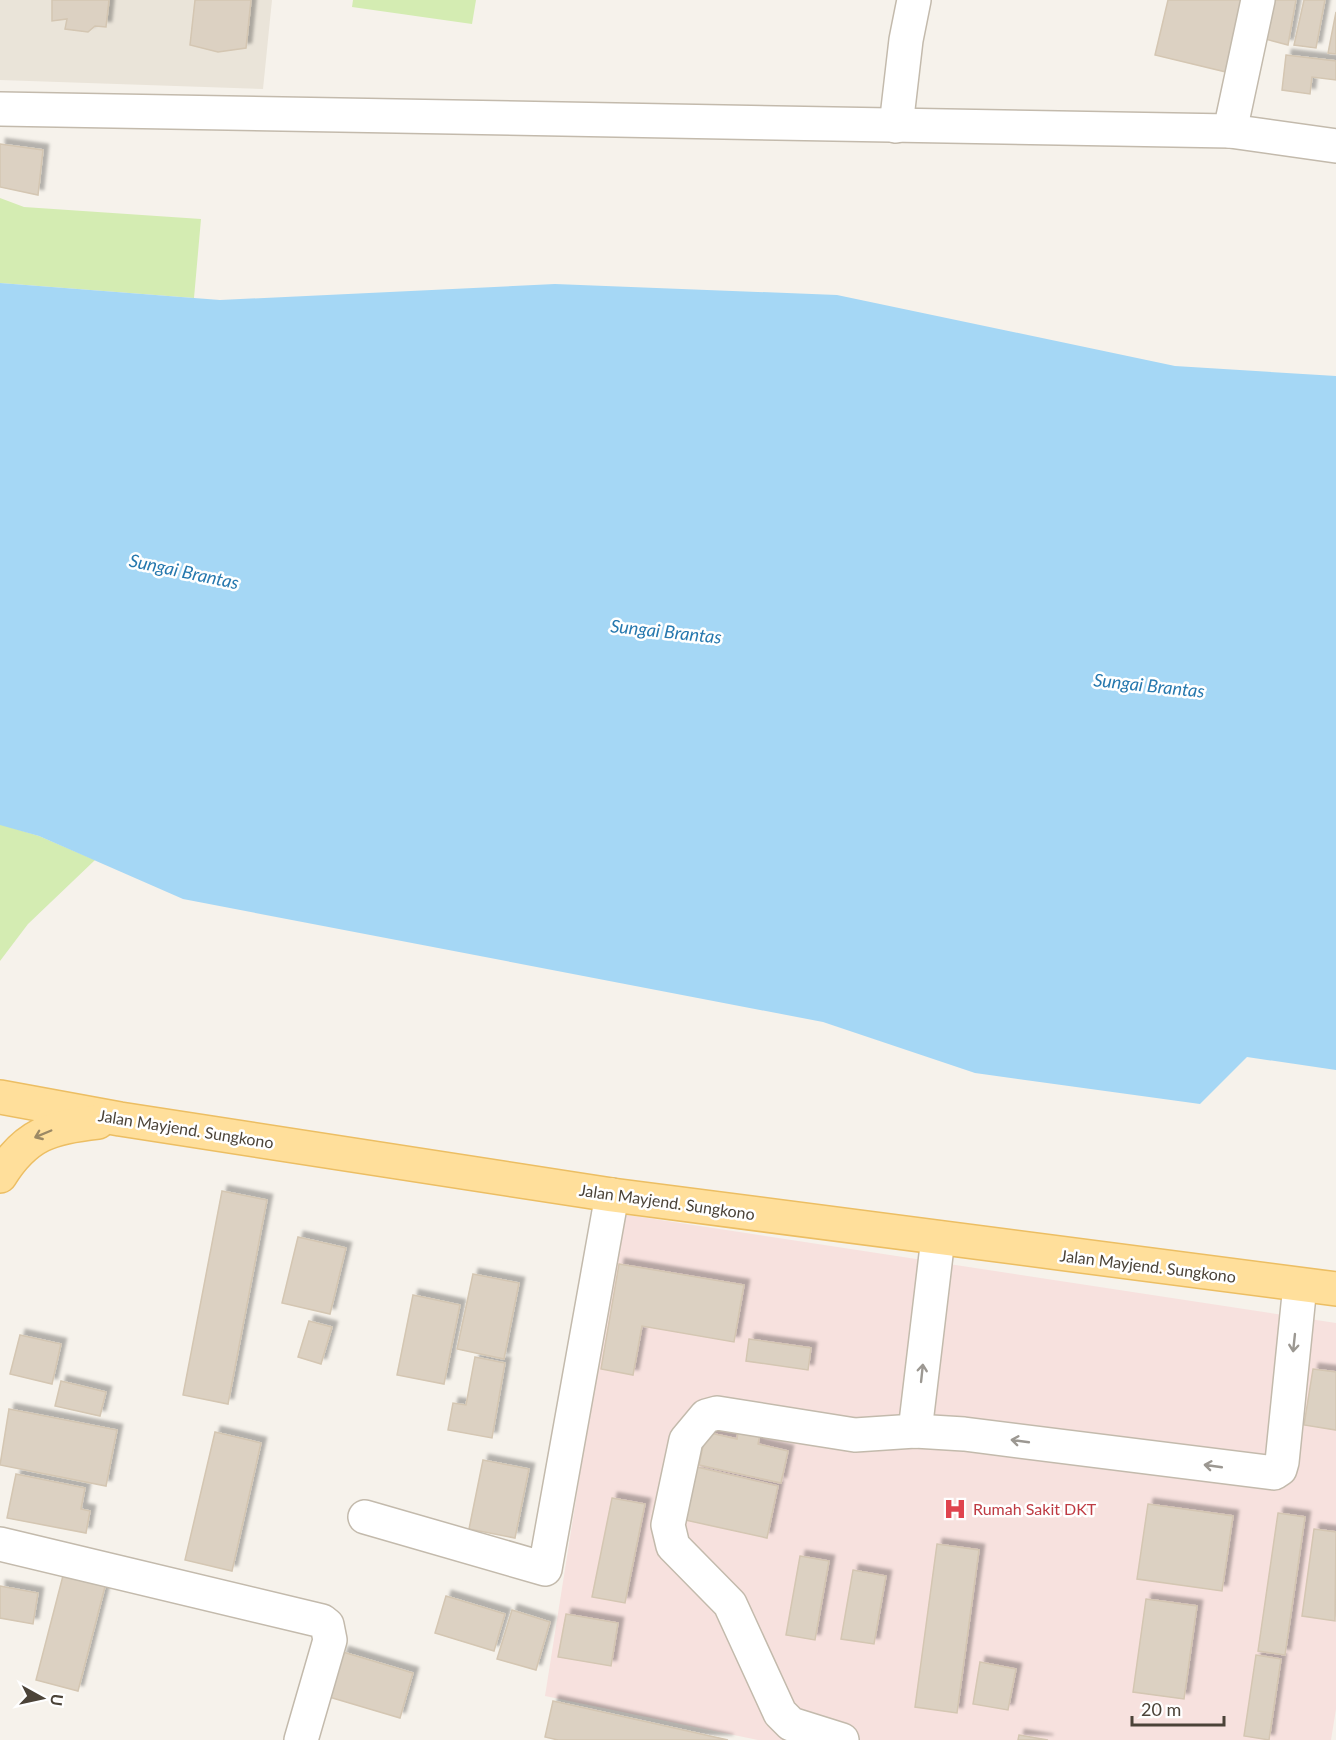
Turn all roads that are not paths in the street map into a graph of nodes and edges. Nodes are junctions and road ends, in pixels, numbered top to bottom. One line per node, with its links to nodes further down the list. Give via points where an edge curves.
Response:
1 (914, 0): 4 (street)
2 (1258, 0): 5 (street)
3 (0, 109): 4 (street)
4 (896, 126): 5 (street)
5 (1230, 131): 6 (street)
6 (1336, 146)
7 (0, 1096): 8 (main road, Jalan Mayjend. Sungkono)
8 (120, 1119): 9 (main road, one-way to 9, via 62,1126 32,1139); 10 (main road, Jalan Mayjend. Sungkono)
9 (0, 1176)
10 (612, 1195): 11 (main road, Jalan Mayjend. Sungkono); 15 (street, via 545,1569)
11 (938, 1238): 12 (main road, Jalan Mayjend. Sungkono); 14 (street, one-way to 11)
12 (1300, 1285): 13 (main road, Jalan Mayjend. Sungkono); 14 (street, one-way to 14, via 1282,1462 1274,1473 987,1436)
13 (1336, 1289)
14 (915, 1431): 18 (street, via 855,1435 717,1413 706,1416 686,1440 668,1525 673,1546 730,1604 780,1713 791,1724)
15 (365, 1517)
16 (0, 1544): 17 (street, via 322,1621 327,1625 330,1640)
17 (300, 1740)
18 (842, 1740)

